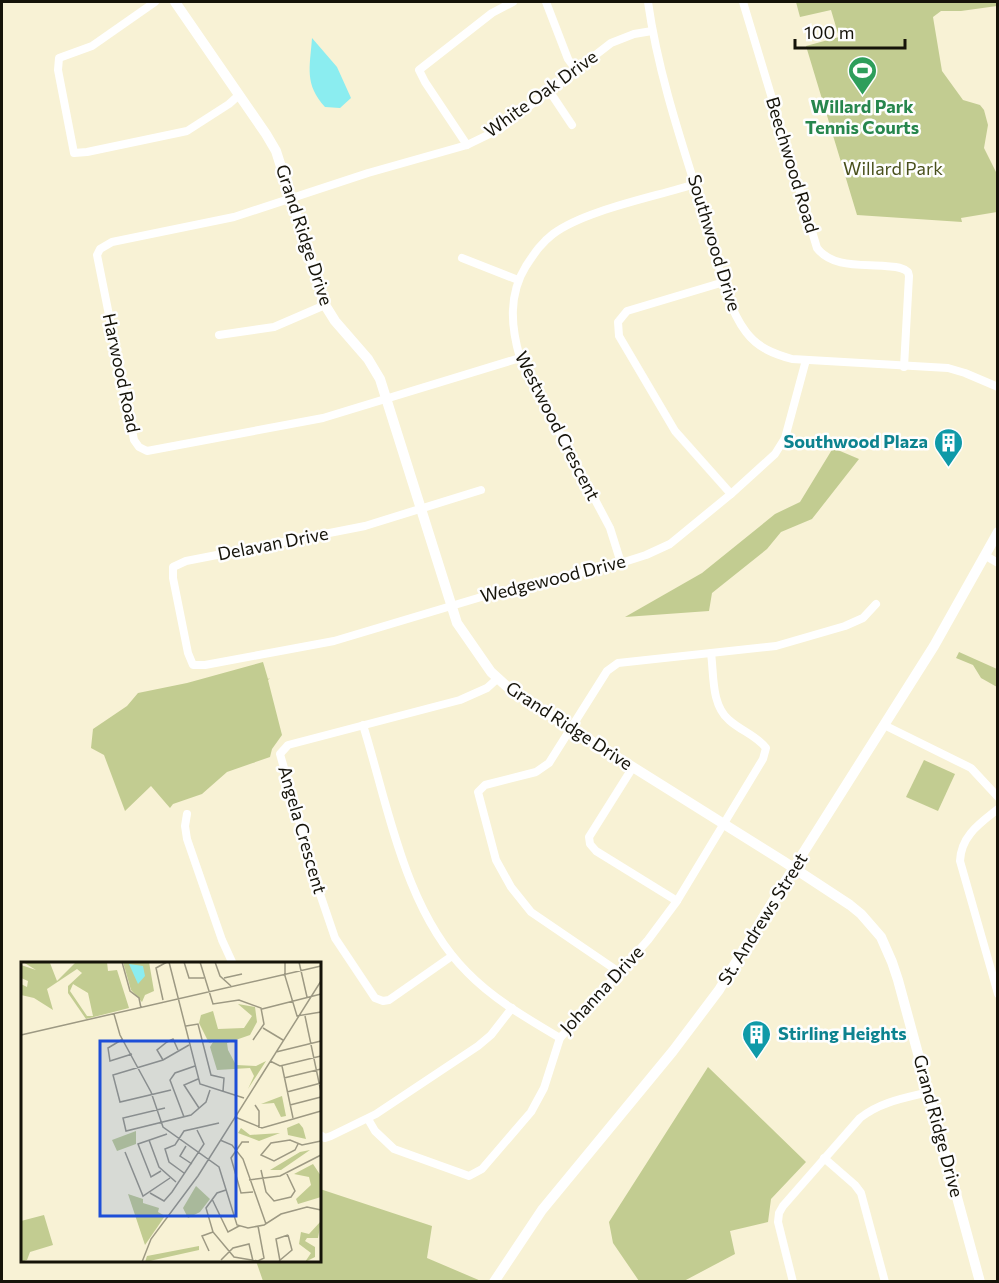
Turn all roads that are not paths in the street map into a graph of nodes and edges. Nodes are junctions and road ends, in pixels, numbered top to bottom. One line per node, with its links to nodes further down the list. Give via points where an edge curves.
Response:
1 (155, 2): 10 (street, via 92,46 59,57 74,153 187,131)
2 (175, 2): 10 (street, Grand Ridge Drive)
3 (513, 2): 12 (street, via 492,13 419,70)
4 (546, 2): 8 (street)
5 (648, 2): 7 (street, Southwood Drive)
6 (743, 2): 22 (street, Beechwood Road, via 817,248 824,257 837,262 898,267 908,272)
7 (652, 31): 8 (street, White Oak Drive, via 611,43); 13 (street, Southwood Drive)
8 (576, 70): 9 (street, White Oak Drive)
9 (550, 92): 11 (street); 12 (street, White Oak Drive, via 500,129)
10 (239, 95): 14 (street, Grand Ridge Drive, via 276,151)
11 (572, 125)
12 (467, 146): 14 (street, White Oak Drive)
13 (695, 184): 16 (street, Westwood Crescent, via 573,222 536,249); 17 (street, Southwood Drive)
14 (291, 198): 18 (street, Grand Ridge Drive); 24 (street, Harwood Road, via 234,217 112,242 100,249 97,262 134,440 147,451 323,418)
15 (462, 258): 16 (street)
16 (518, 280): 20 (street, Westwood Crescent, via 512,321)
17 (724, 282): 21 (street, Southwood Drive, via 739,321 758,344 774,354); 26 (street, via 627,310 618,322 619,336 675,431)
18 (325, 305): 19 (street, via 274,327); 24 (street, Grand Ridge Drive, via 368,359)
19 (219, 335)
20 (520, 358): 24 (street, Harwood Road); 30 (street, Westwood Crescent, via 610,528)
21 (806, 360): 22 (street, Southwood Drive); 26 (street, Wedgewood Drive, via 781,446)
22 (904, 366): 23 (street, Southwood Drive, via 948,368)
23 (998, 387)
24 (387, 400): 27 (street, Grand Ridge Drive)
25 (481, 490): 27 (street, Delavan Drive)
26 (731, 494): 30 (street, Wedgewood Drive, via 670,544)
27 (421, 509): 33 (street, Grand Ridge Drive); 35 (street, Delavan Drive, via 365,526 186,561 173,567 188,653 193,665)
28 (998, 532): 29 (street, St. Andrews Street)
29 (986, 556): 31 (street); 38 (street, St. Andrews Street)
30 (621, 563): 33 (street, Wedgewood Drive)
31 (998, 563)
32 (876, 604): 34 (street, via 863,618 844,626 776,646)
33 (451, 606): 35 (street, Wedgewood Drive, via 334,641); 36 (street, Grand Ridge Drive, via 461,631)
34 (711, 653): 39 (street, via 612,666); 44 (street, Johanna Drive, via 720,710 766,748)
35 (205, 665)
36 (497, 679): 37 (street, Angela Crescent, via 460,700); 39 (street, Grand Ridge Drive)
37 (363, 725): 47 (street, Johanna Drive, via 416,897); 47 (street, Angela Crescent, via 288,745 280,754 335,938 368,990 383,1001)
38 (884, 725): 41 (street, via 971,768); 45 (street, St. Andrews Street)
39 (570, 729): 40 (street, Grand Ridge Drive); 49 (street, via 549,763 536,772 485,785 478,792 479,802 496,860 510,887 531,912)
40 (633, 767): 44 (street, Grand Ridge Drive); 46 (street, via 589,837 590,844)
41 (998, 797)
42 (998, 809): 50 (street, via 972,830 964,841 960,861)
43 (187, 813): 48 (street, via 187,839)
44 (724, 824): 45 (street, Grand Ridge Drive); 46 (street, Johanna Drive)
45 (794, 869): 53 (street, Grand Ridge Drive, via 861,914 881,938 892,962); 57 (street, St. Andrews Street, via 720,990 542,1210)
46 (677, 900): 49 (street, Johanna Drive)
47 (452, 956): 51 (street, Johanna Drive, via 467,973)
48 (233, 962)
49 (619, 972): 52 (street, Johanna Drive)
50 (998, 994)
51 (512, 1008): 52 (street, Johanna Drive); 54 (street, via 478,1046)
52 (560, 1038): 54 (street, via 544,1088 531,1112 475,1174 462,1174 394,1149)
53 (929, 1092): 56 (street, via 871,1109); 60 (street, Grand Ridge Drive)
54 (368, 1119): 55 (street, via 331,1136)
55 (321, 1136)
56 (824, 1158): 58 (street, via 779,1213); 59 (street, via 861,1193)
57 (494, 1281)
58 (793, 1281)
59 (885, 1281)
60 (980, 1281)

